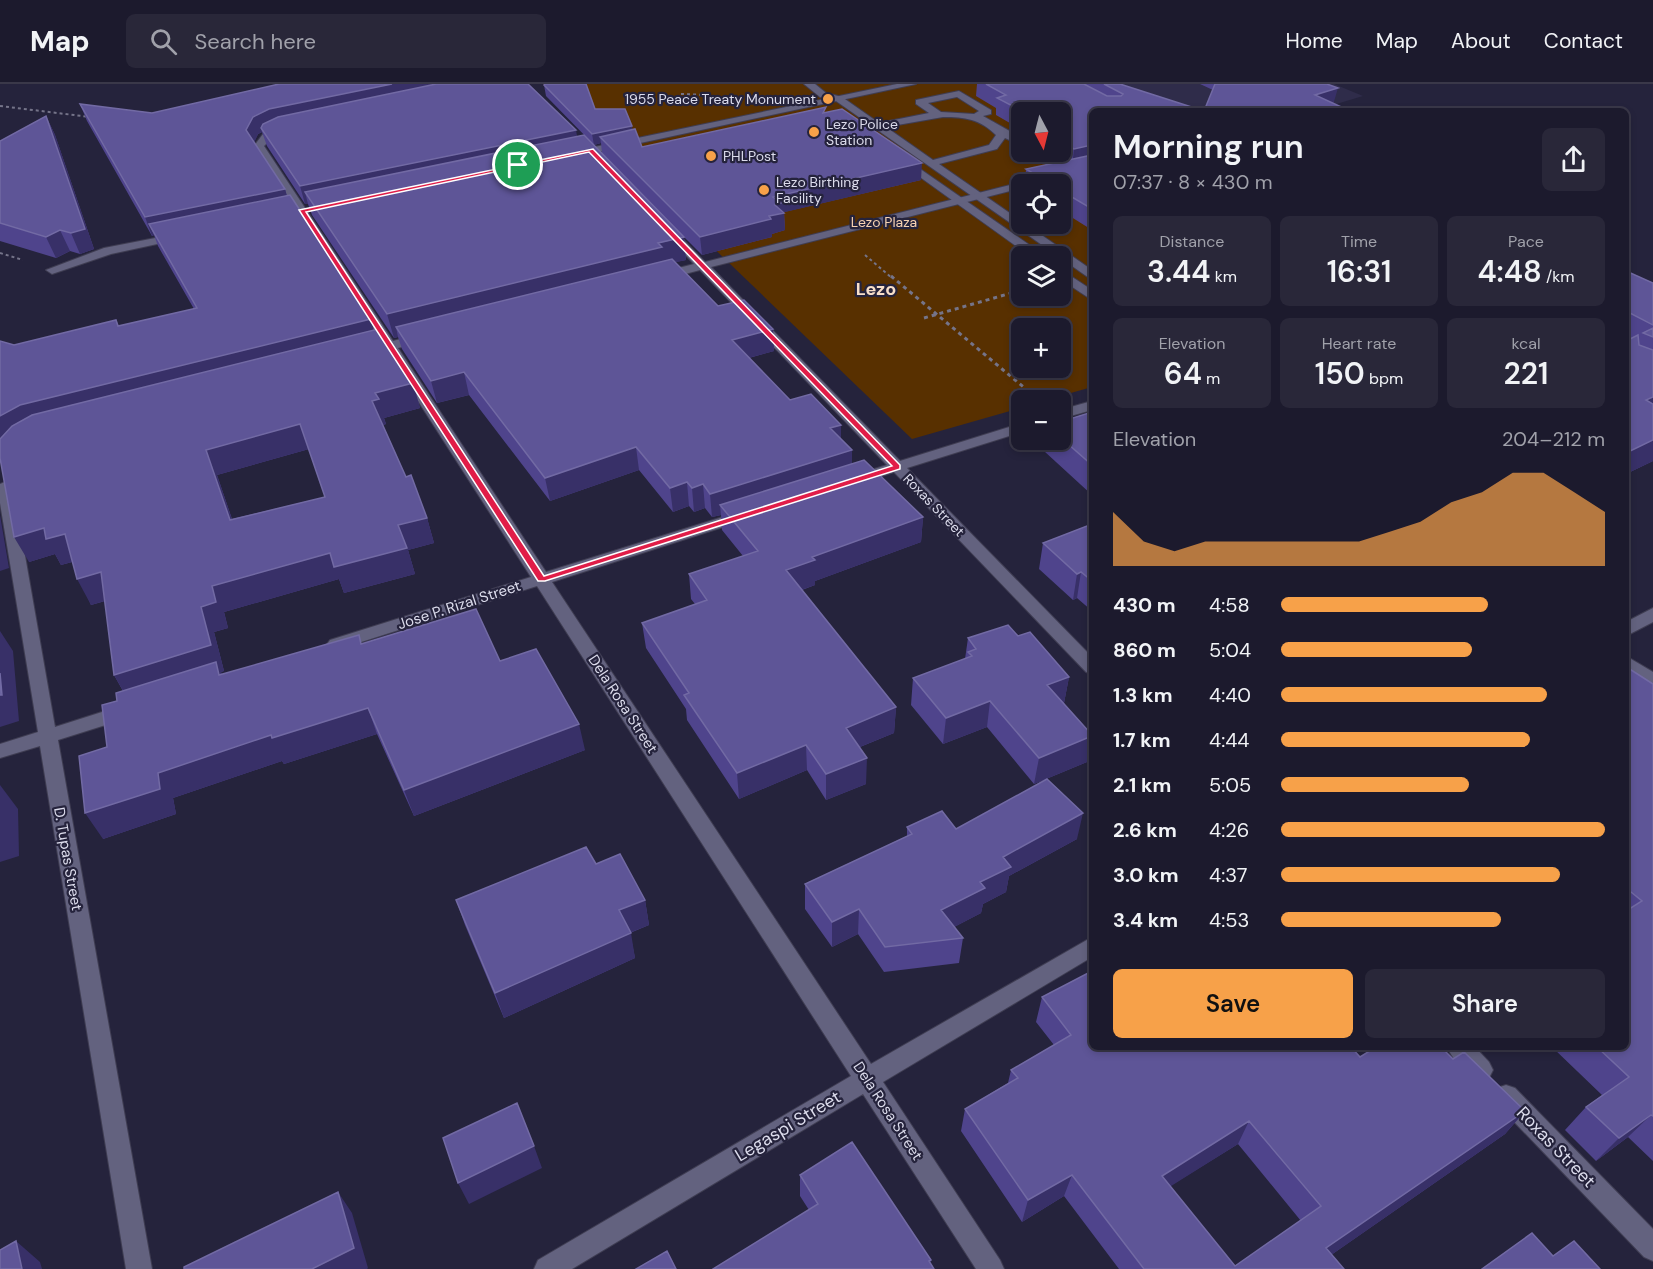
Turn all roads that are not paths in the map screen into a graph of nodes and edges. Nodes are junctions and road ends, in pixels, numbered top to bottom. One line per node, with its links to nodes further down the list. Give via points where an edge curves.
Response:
1 (809, 84): 4 (street)
2 (911, 84): 3 (street)
3 (839, 99): 4 (street); 8 (street)
4 (826, 102): 11 (street)
5 (938, 114): 6 (street); 6 (street, via 919,102 959,94 988,112); 8 (street)
6 (968, 116): 9 (street)
7 (303, 125): 31 (street, Dela Rosa Street, via 279,130 263,138 259,146)
8 (878, 126): 15 (street)
9 (996, 128): 10 (street); 15 (street, via 1001,134 993,147)
10 (1011, 136)
11 (586, 146): 12 (street); 16 (street)
12 (567, 155)
13 (896, 155): 20 (street)
14 (1058, 162): 17 (street, via 1077,171)
15 (932, 163): 19 (street)
16 (607, 167)
17 (1064, 174)
18 (1011, 188): 19 (street)
19 (978, 196): 20 (street); 26 (street)
20 (960, 201): 23 (street); 24 (street)
21 (655, 216): 24 (street, Roxas Street)
22 (188, 234): 25 (street, via 108,251)
23 (1023, 246)
24 (703, 266): 27 (street); 37 (street, Roxas Street)
25 (52, 270)
26 (1089, 274)
27 (645, 281)
28 (1071, 281): 29 (street)
29 (1089, 294)
30 (436, 334): 31 (street)
31 (390, 346): 32 (street); 40 (street, Dela Rosa Street)
32 (356, 354)
33 (1089, 406): 34 (street)
34 (1071, 412)
35 (1011, 431): 37 (street)
36 (2, 466): 48 (street, D. Tupas Street)
37 (897, 467): 38 (street); 45 (street, Roxas Street)
38 (842, 484)
39 (764, 509): 40 (street, Jose P. Rizal Street)
40 (542, 579): 43 (street, Jose P. Rizal Street); 52 (street, Dela Rosa Street)
41 (1653, 614): 42 (street)
42 (1629, 628)
43 (317, 651)
44 (1629, 664): 46 (street)
45 (1089, 665)
46 (1653, 681)
47 (148, 704): 48 (street)
48 (47, 736): 49 (street); 54 (street, D. Tupas Street)
49 (0, 751)
50 (1089, 948): 52 (street, Legaspi Street)
51 (1462, 1050): 53 (street, Roxas Street)
52 (867, 1079): 55 (street, Legaspi Street); 56 (street, Dela Rosa Street)
53 (1653, 1248)
54 (139, 1269)
55 (547, 1269)
56 (991, 1269)

